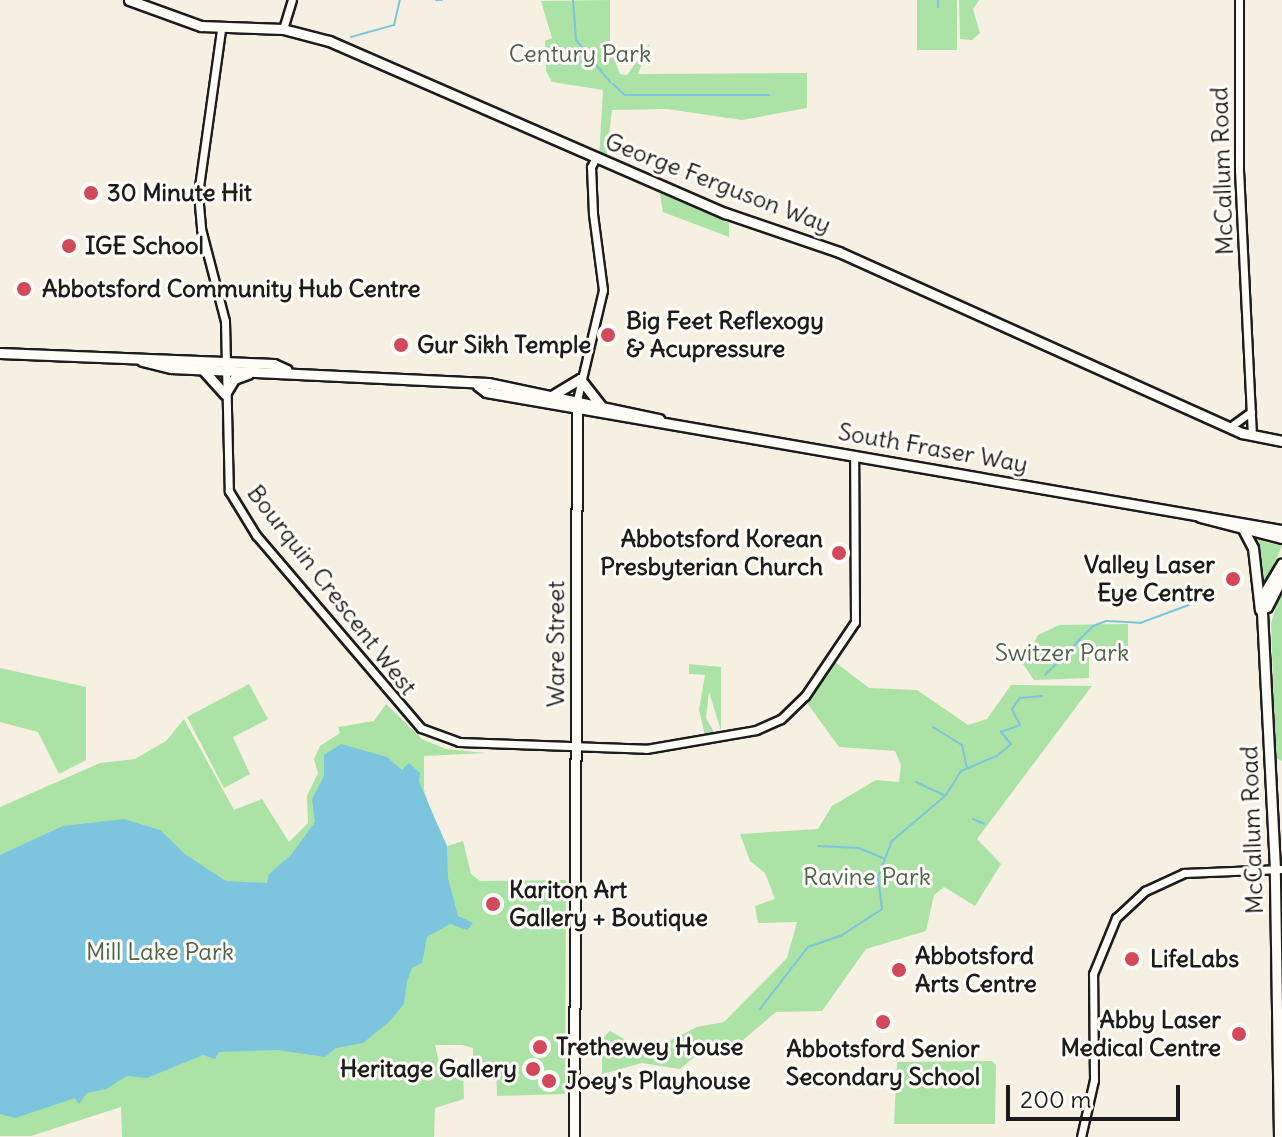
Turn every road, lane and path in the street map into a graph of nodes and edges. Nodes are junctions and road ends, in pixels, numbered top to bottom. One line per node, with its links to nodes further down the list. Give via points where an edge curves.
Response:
1 (129, 0): 5 (main road, George Ferguson Way, via 180,21)
2 (292, 0): 4 (street)
3 (1239, 0): 19 (street, McCallum Road, via 1239,170)
4 (283, 29): 5 (main road, George Ferguson Way); 6 (main road, George Ferguson Way, via 329,41)
5 (221, 30): 9 (street, Bourquin Crescent West, via 198,193 202,232 225,321)
6 (596, 157): 13 (street, Ware Street, via 591,167 592,204 603,290); 20 (main road, George Ferguson Way, via 725,213 839,252)
7 (0, 353): 8 (main road, South Fraser Way)
8 (142, 361): 9 (main road, South Fraser Way); 10 (main road, South Fraser Way)
9 (226, 366): 10 (main road, South Fraser Way); 11 (main road, South Fraser Way, via 274,364); 12 (main road, South Fraser Way); 15 (street, Bourquin Crescent West)
10 (201, 369): 15 (main road)
11 (287, 370): 12 (main road, South Fraser Way); 14 (main road, South Fraser Way)
12 (258, 373): 15 (main road, via 234,379)
13 (580, 379): 16 (main road); 17 (street, Ware Street); 18 (main road)
14 (478, 386): 16 (main road, South Fraser Way, via 488,383); 17 (main road, South Fraser Way, via 486,392)
15 (225, 394): 32 (street, Bourquin Crescent West, via 225,468 234,503 408,718 446,740)
16 (553, 395): 17 (main road, South Fraser Way)
17 (576, 403): 18 (main road, South Fraser Way); 21 (main road, Ware Street)
18 (597, 408): 21 (main road); 24 (main road, South Fraser Way)
19 (1251, 412): 20 (street); 22 (street, McCallum Road)
20 (1230, 427): 22 (main road, George Ferguson Way)
21 (576, 430): 32 (main road, Ware Street)
22 (1252, 436): 23 (main road, George Ferguson Way)
23 (1282, 441)
24 (854, 455): 25 (main road, South Fraser Way); 32 (street, Bourquin Crescent West, via 855,622 797,705 767,727 699,742)
25 (1200, 517): 26 (main road, South Fraser Way); 27 (main road, South Fraser Way)
26 (1280, 528)
27 (1243, 529): 28 (main road, South Fraser Way); 31 (main road, via 1253,548)
28 (1282, 538)
29 (1282, 563): 31 (main road, McCallum Road, via 1266,590)
30 (1282, 577): 31 (main road, McCallum Road)
31 (1262, 617): 33 (main road, McCallum Road)
32 (576, 749): 36 (main road, Ware Street)
33 (1279, 869): 35 (main road, McCallum Road); 37 (street, via 1184,873 1131,901 1100,947 1092,990 1093,1096)
34 (1282, 887): 35 (main road)
35 (1276, 904): 38 (main road, McCallum Road)
36 (574, 1137)
37 (1081, 1137)
38 (1279, 1137)

